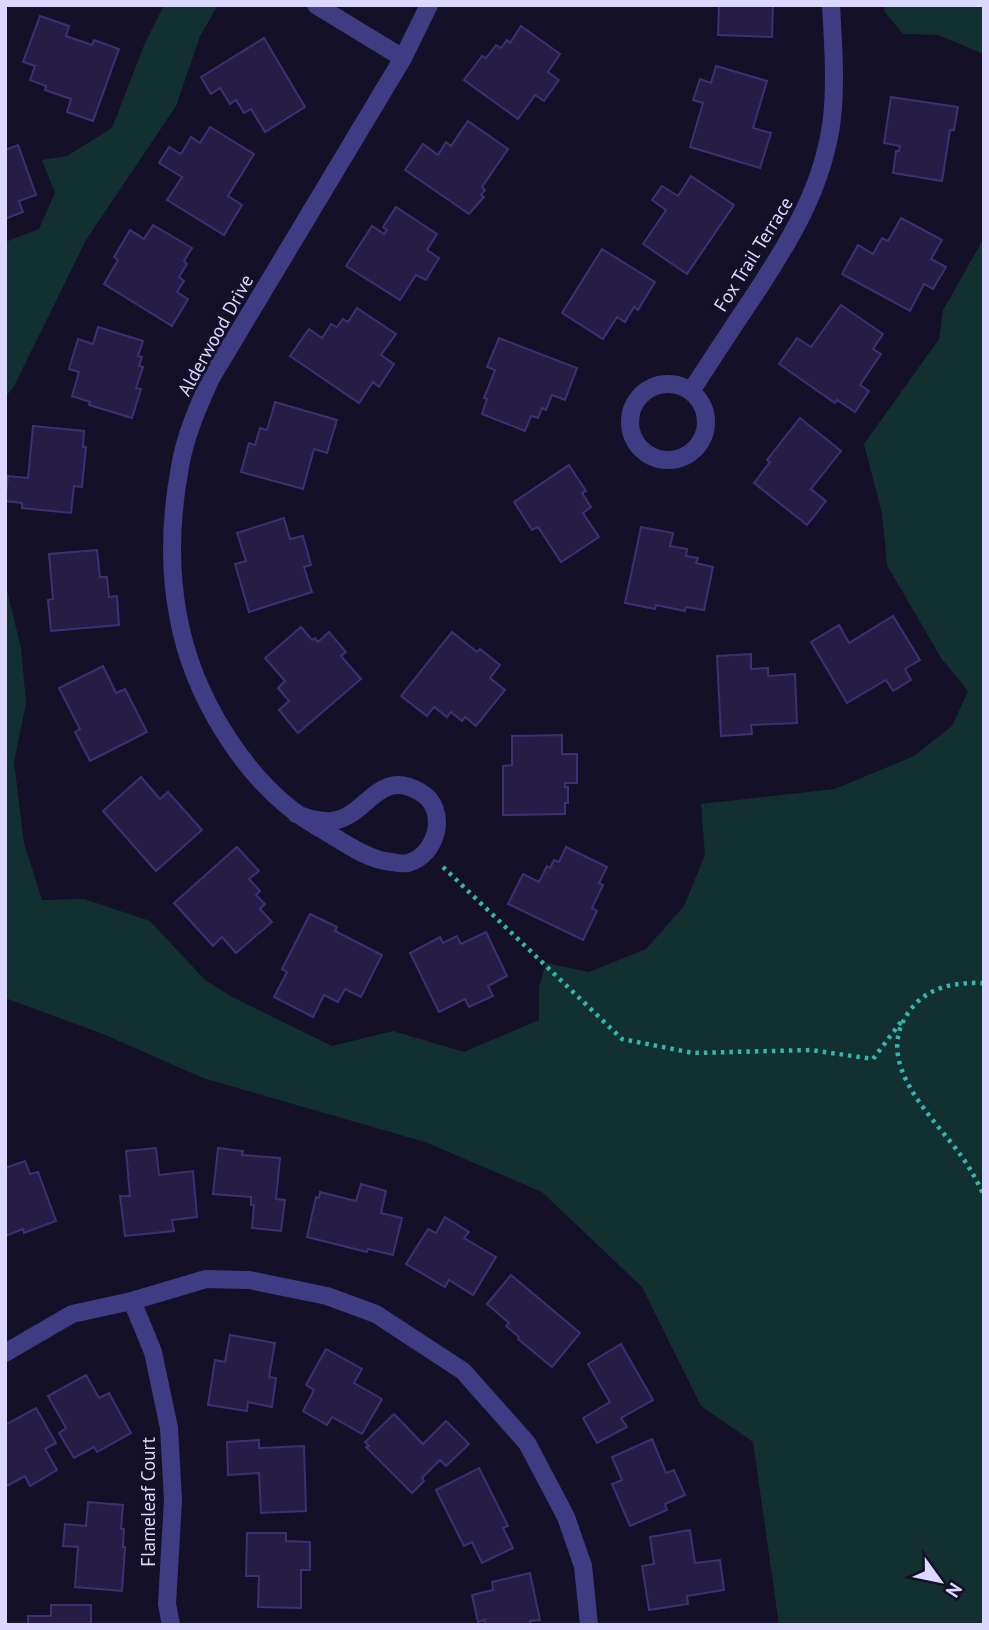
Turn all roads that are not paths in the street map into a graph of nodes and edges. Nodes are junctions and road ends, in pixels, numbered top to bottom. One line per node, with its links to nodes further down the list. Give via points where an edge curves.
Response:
1 (316, 5): 4 (street)
2 (429, 5): 4 (street, Alderwood Drive)
3 (831, 5): 5 (street, Fox Trail Terrace, via 832,120 811,199 791,239)
4 (403, 58): 6 (street, Alderwood Drive, via 211,378 192,421 180,466 173,567 187,652 220,725 242,759)
5 (691, 391): 5 (street, via 661,384 636,400 629,429 645,454 674,460 699,444 706,416)
6 (296, 814): 6 (street, Alderwood Drive, via 383,862 406,864 432,844 438,824 433,805 422,793 402,785 382,788 347,816 333,821)
7 (132, 1301): 8 (street, via 72,1314); 9 (street, Flameleaf Court, via 153,1352 169,1428 173,1500 167,1604); 10 (street, via 206,1279 249,1280 327,1296 376,1314 463,1371 527,1443 566,1517 583,1566)
8 (5, 1353)
9 (171, 1625)
10 (589, 1625)

